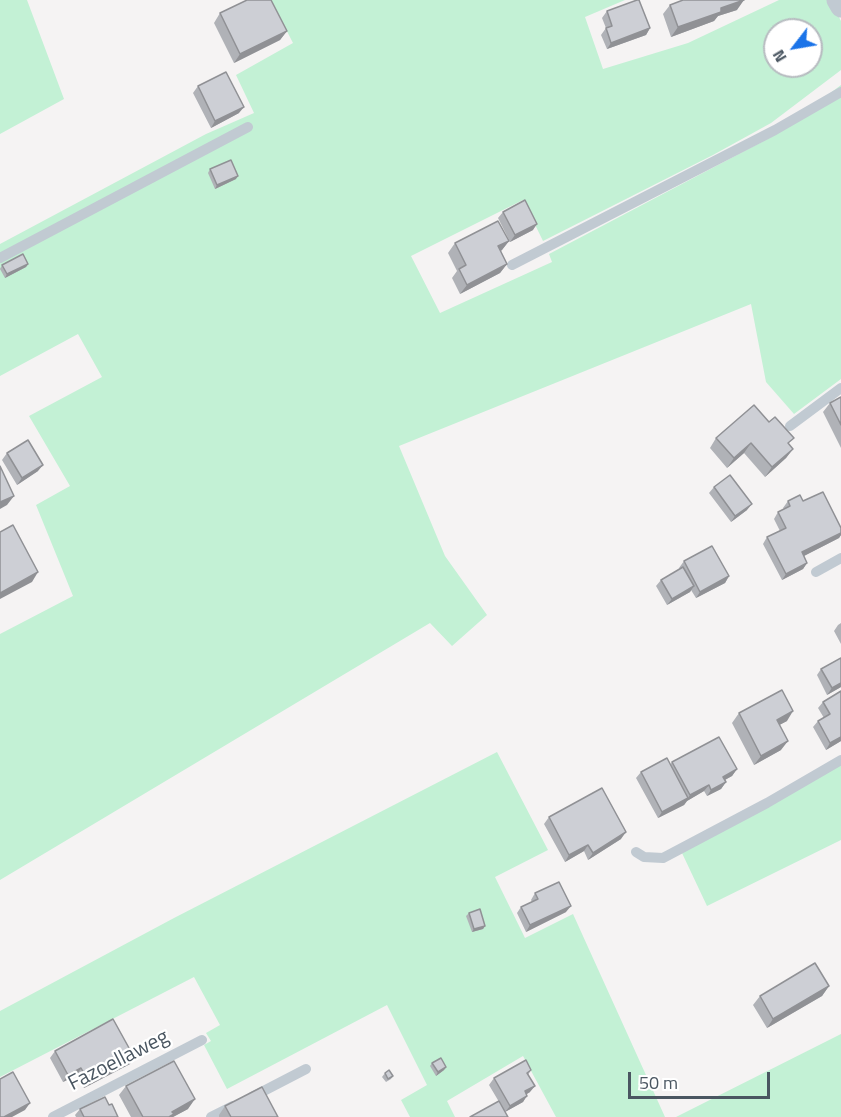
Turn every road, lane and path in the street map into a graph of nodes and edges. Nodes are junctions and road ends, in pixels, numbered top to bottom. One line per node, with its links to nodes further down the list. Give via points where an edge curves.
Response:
1 (837, 0): 2 (street)
2 (841, 7)
3 (841, 92): 6 (lane)
4 (248, 127): 5 (lane)
5 (0, 258)
6 (512, 266)
7 (841, 388): 8 (lane)
8 (790, 426)
9 (841, 558): 10 (lane)
10 (816, 572)
11 (841, 760): 12 (lane, via 663,858 644,857)
12 (636, 852)
13 (202, 1040): 15 (lane, Fazoellaweg)
14 (306, 1069): 16 (lane)
15 (54, 1117)
16 (212, 1117)

